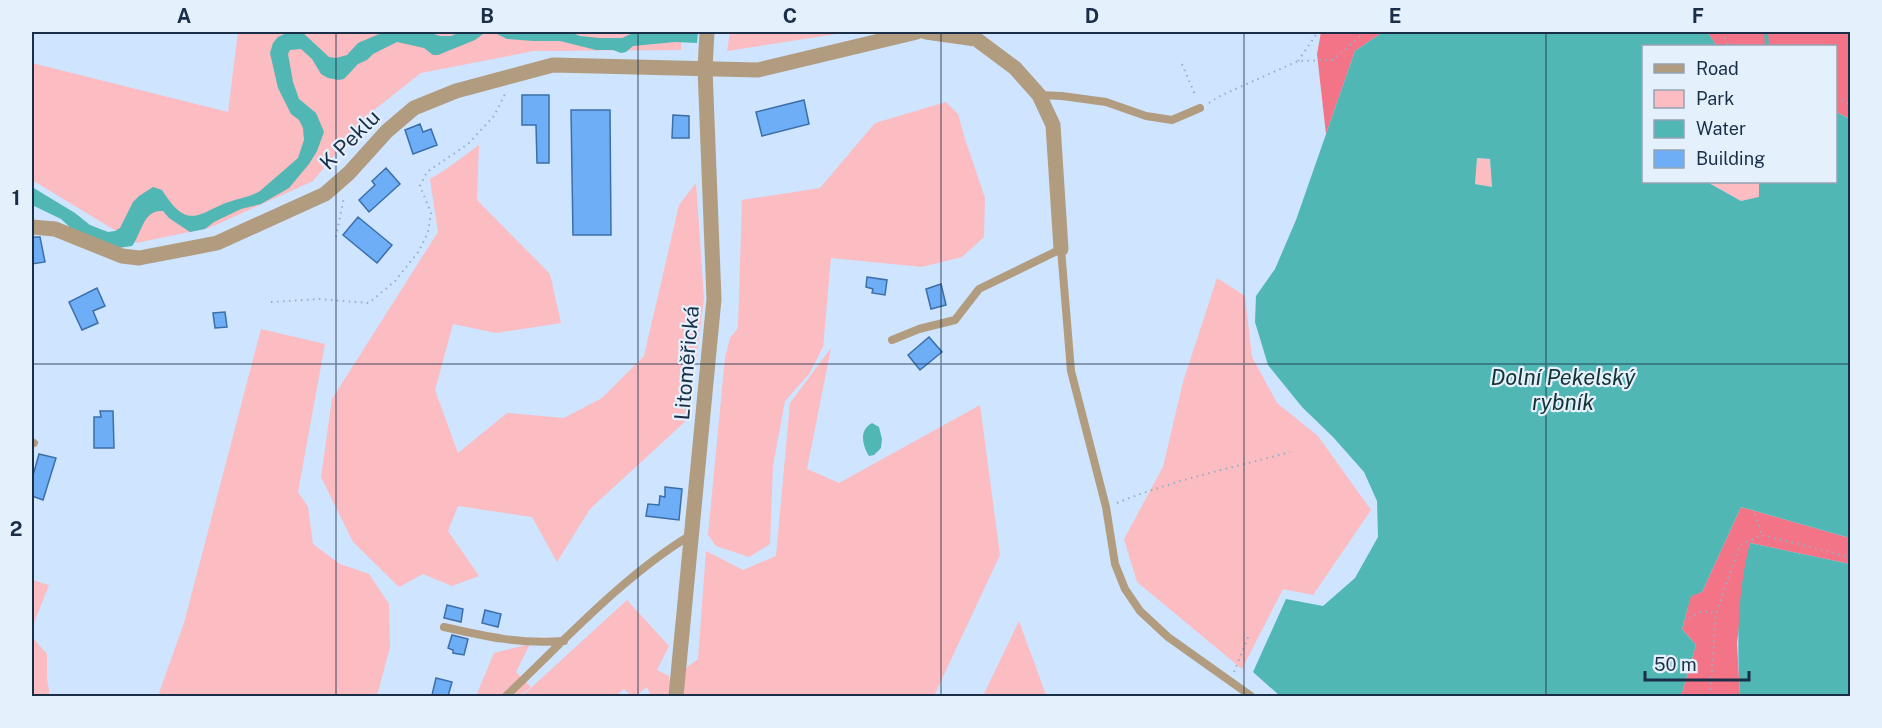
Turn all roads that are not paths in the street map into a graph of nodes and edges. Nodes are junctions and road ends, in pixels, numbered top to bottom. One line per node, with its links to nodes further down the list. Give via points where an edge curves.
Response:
1 (707, 32): 5 (street, Litoměřická)
2 (917, 32): 5 (street, K Peklu, via 758,70)
3 (926, 32): 4 (street)
4 (977, 35): 6 (street)
5 (705, 61): 8 (street, K Peklu, via 554,65 456,91 414,108 325,194 217,243 140,258 122,256 54,229); 11 (street, Litoměřická, via 714,299)
6 (1040, 95): 7 (lane, via 1106,102 1172,120); 9 (street, via 1053,125)
7 (1200, 108)
8 (32, 227)
9 (1061, 249): 10 (lane, via 979,289 955,320); 16 (lane, via 1071,371 1106,507 1115,564 1125,589 1140,611 1168,637)
10 (892, 340)
11 (692, 535): 13 (lane, via 659,556); 15 (street, Litoměřická)
12 (444, 627): 13 (lane, via 508,641)
13 (564, 641): 14 (lane)
14 (506, 696)
15 (676, 696)
16 (1251, 696)

